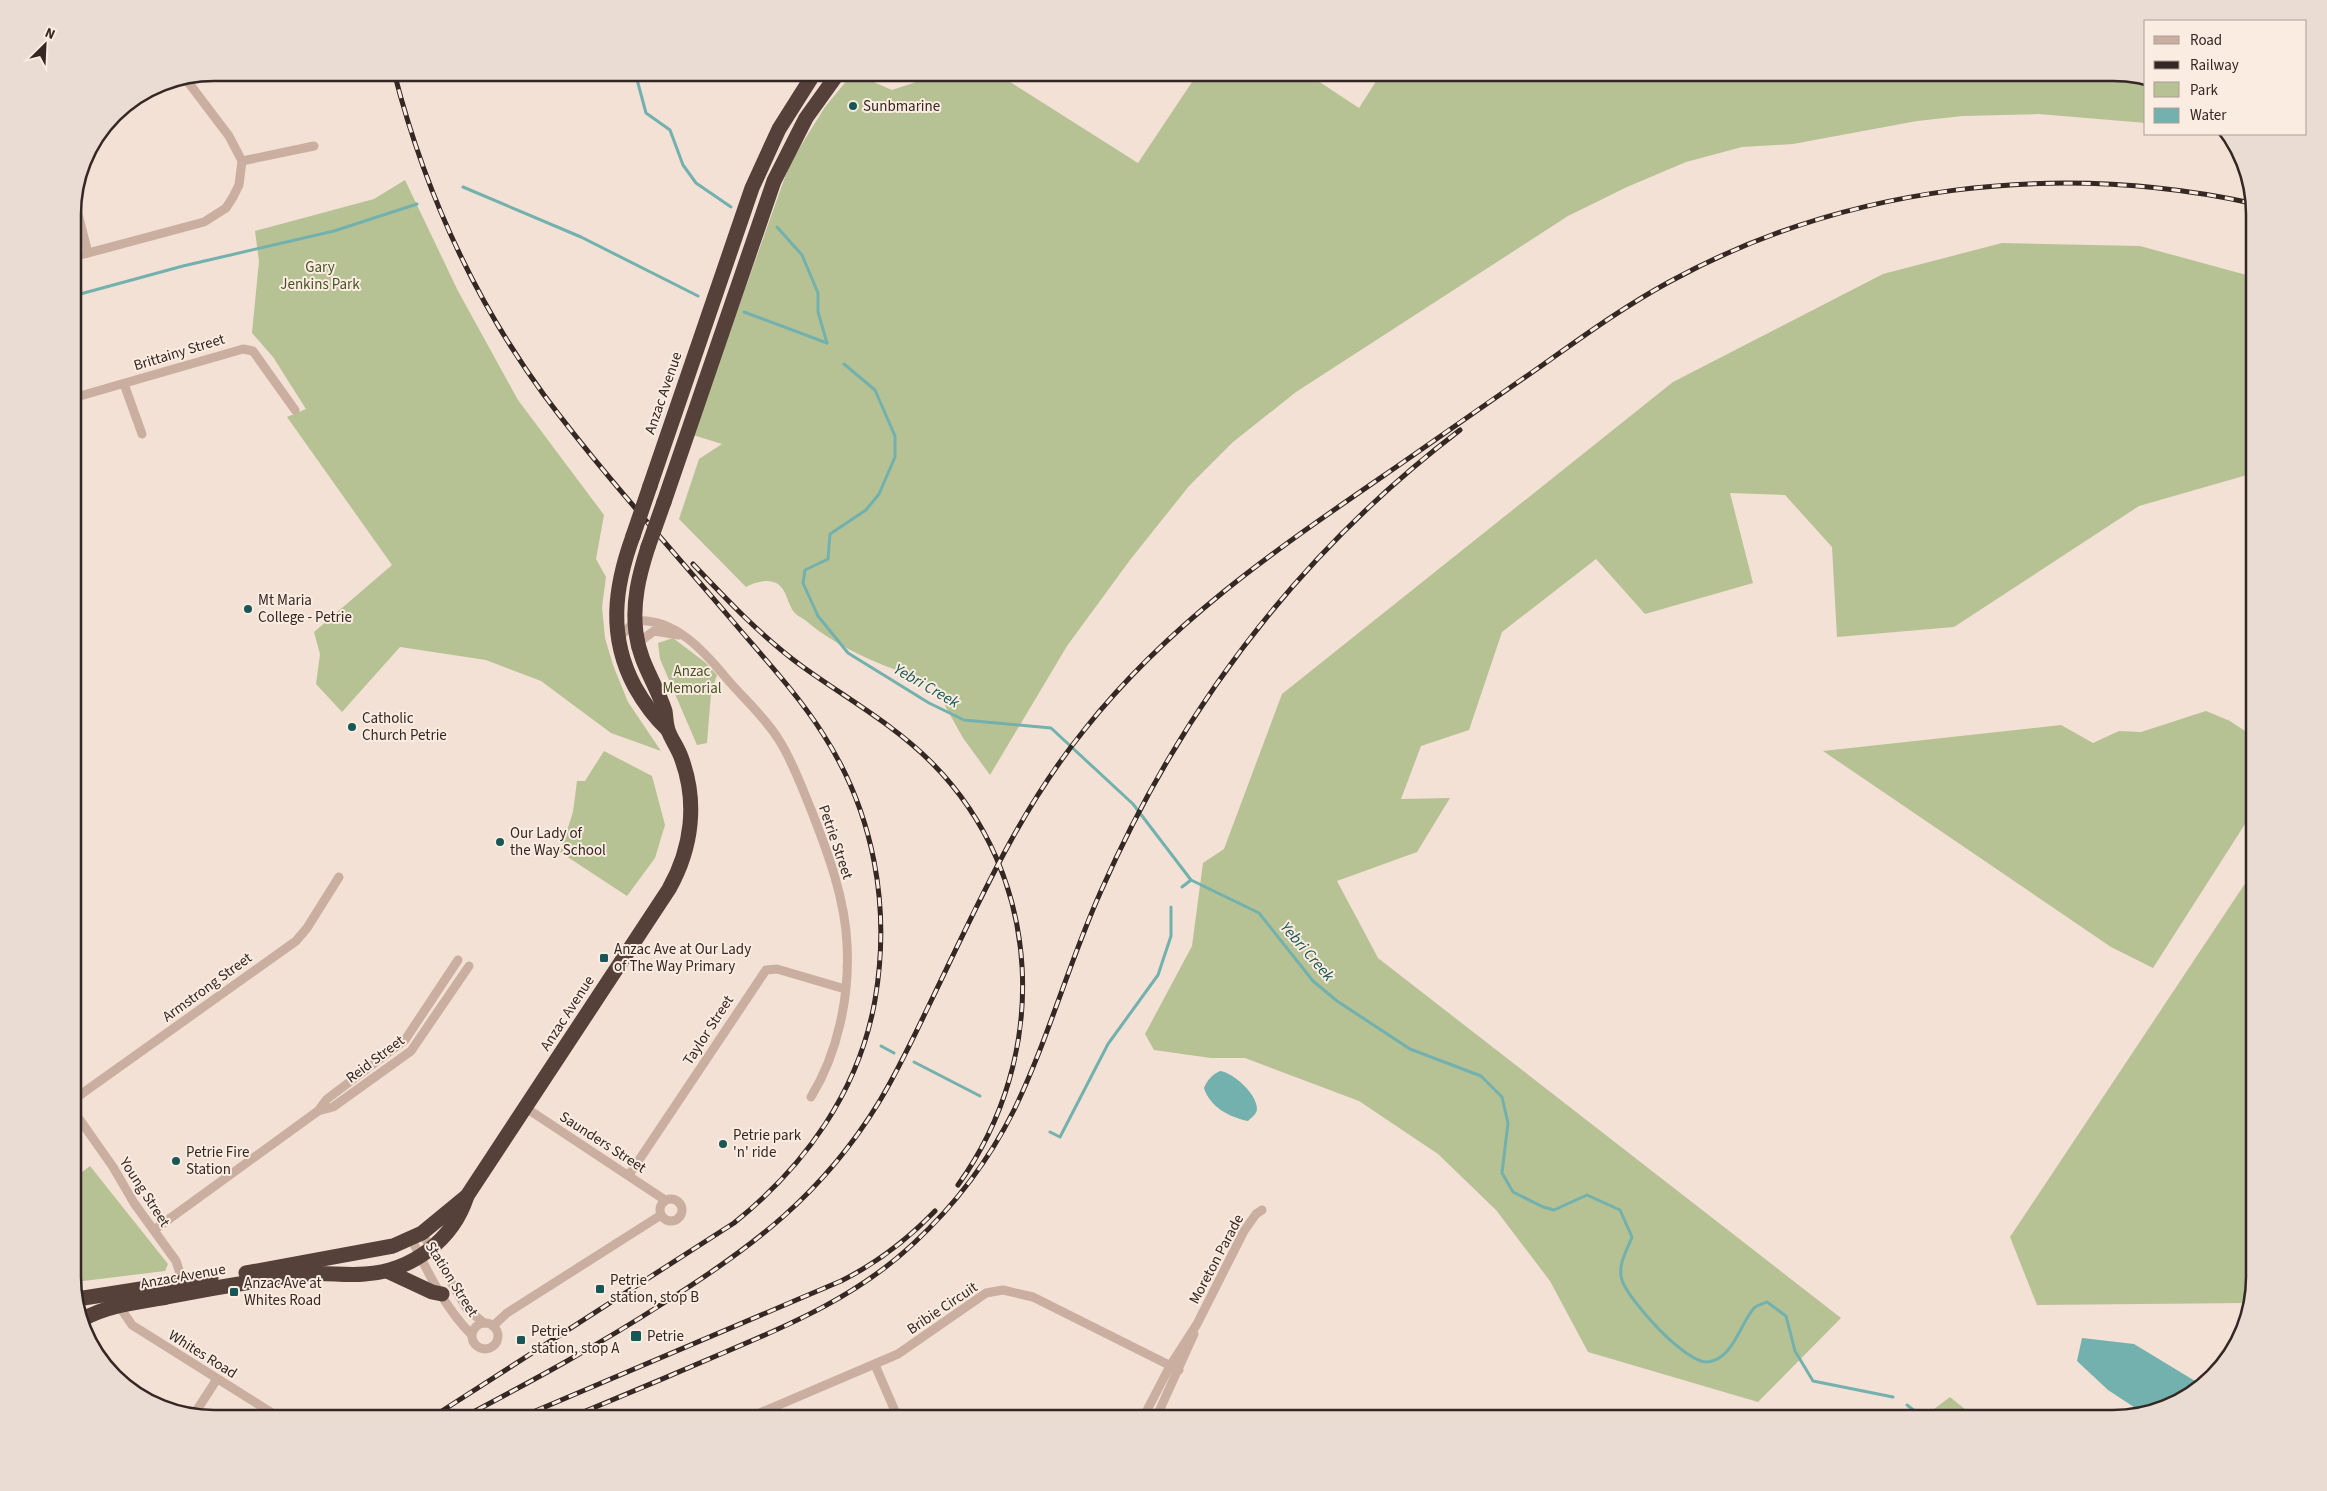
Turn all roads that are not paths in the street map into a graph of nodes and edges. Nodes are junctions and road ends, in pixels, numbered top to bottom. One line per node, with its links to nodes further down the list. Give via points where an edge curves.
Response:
1 (809, 81): 15 (highway, Anzac Avenue, bridge, via 779,129 752,188 650,486 619,581 616,607)
2 (833, 81): 13 (highway, Anzac Avenue, bridge, via 806,118 774,181 648,547 637,589)
3 (189, 84): 5 (street, via 229,136)
4 (314, 146): 5 (street)
5 (242, 161): 7 (street, via 239,185 233,197 215,216 204,222)
6 (82, 229): 7 (street)
7 (88, 253): 8 (street)
8 (82, 255)
9 (124, 384): 10 (street, Brittainy Street); 11 (street, Brittainy Street, via 237,349 249,349); 12 (street)
10 (82, 396)
11 (295, 410)
12 (142, 434)
13 (635, 621): 14 (street, Petrie Street, via 655,622 671,627); 15 (street); 16 (highway, Anzac Avenue)
14 (681, 635): 16 (street, Petrie Street, via 654,631); 21 (street, Petrie Street, via 701,650 764,720 790,761 822,838 840,897 848,944)
15 (618, 640): 17 (highway, Anzac Avenue, via 626,668 641,698)
16 (638, 646): 17 (highway, Anzac Avenue, via 665,711)
17 (667, 729): 24 (highway, Anzac Avenue, via 685,768 691,806 687,845 678,872)
18 (339, 878): 22 (street, Armstrong Street, via 296,940)
19 (458, 960): 25 (street, Reid Street, via 405,1040 327,1099)
20 (469, 966): 25 (street, Reid Street, via 411,1051 333,1107)
21 (845, 989): 23 (street, Petrie Street, via 828,1061); 27 (street, Taylor Street, via 777,969 766,970)
22 (82, 1094)
23 (811, 1097)
24 (526, 1108): 27 (street, Saunders Street); 28 (highway, Anzac Avenue)
25 (318, 1110): 32 (street, Reid Street)
26 (82, 1123): 32 (street, Young Street)
27 (629, 1175): 29 (street, Saunders Street)
28 (467, 1196): 33 (highway, Anzac Avenue); 34 (highway, Anzac Avenue, via 458,1220)
29 (665, 1200): 31 (street, via 661,1205); 31 (street, via 679,1202 682,1215 670,1222)
30 (1262, 1210): 44 (street, Moreton Parade, via 1244,1232)
31 (661, 1215): 41 (street)
32 (154, 1230): 36 (street, Young Street, via 176,1261)
33 (417, 1235): 34 (street, Station Street); 34 (street, Station Street); 36 (highway, Anzac Avenue, via 374,1251)
34 (425, 1253): 35 (highway, Anzac Avenue); 37 (street, Station Street); 41 (street, Station Street, via 466,1308)
35 (387, 1270): 36 (highway, Anzac Avenue, via 366,1274 305,1274); 37 (highway)
36 (185, 1288): 38 (highway, Anzac Avenue); 39 (highway, Anzac Avenue)
37 (442, 1294): 42 (street, Station Street)
38 (83, 1298)
39 (119, 1306): 40 (highway, Anzac Avenue); 45 (street, Whites Road, via 132,1325)
40 (87, 1317)
41 (488, 1324): 42 (street, via 476,1326); 42 (street, via 497,1333 497,1341 488,1349 476,1347)
42 (472, 1334)
43 (874, 1365): 44 (street, Bribie Circuit, via 912,1345 980,1297 1004,1290 1033,1297); 48 (street, Bribie Circuit); 49 (street)
44 (1174, 1368): 50 (street, Moreton Parade); 51 (street, Moreton Parade)
45 (217, 1379): 46 (street); 47 (street, Whites Road)
46 (198, 1409)
47 (267, 1410)
48 (767, 1410)
49 (894, 1410)
50 (1148, 1410)
51 (1159, 1410)

